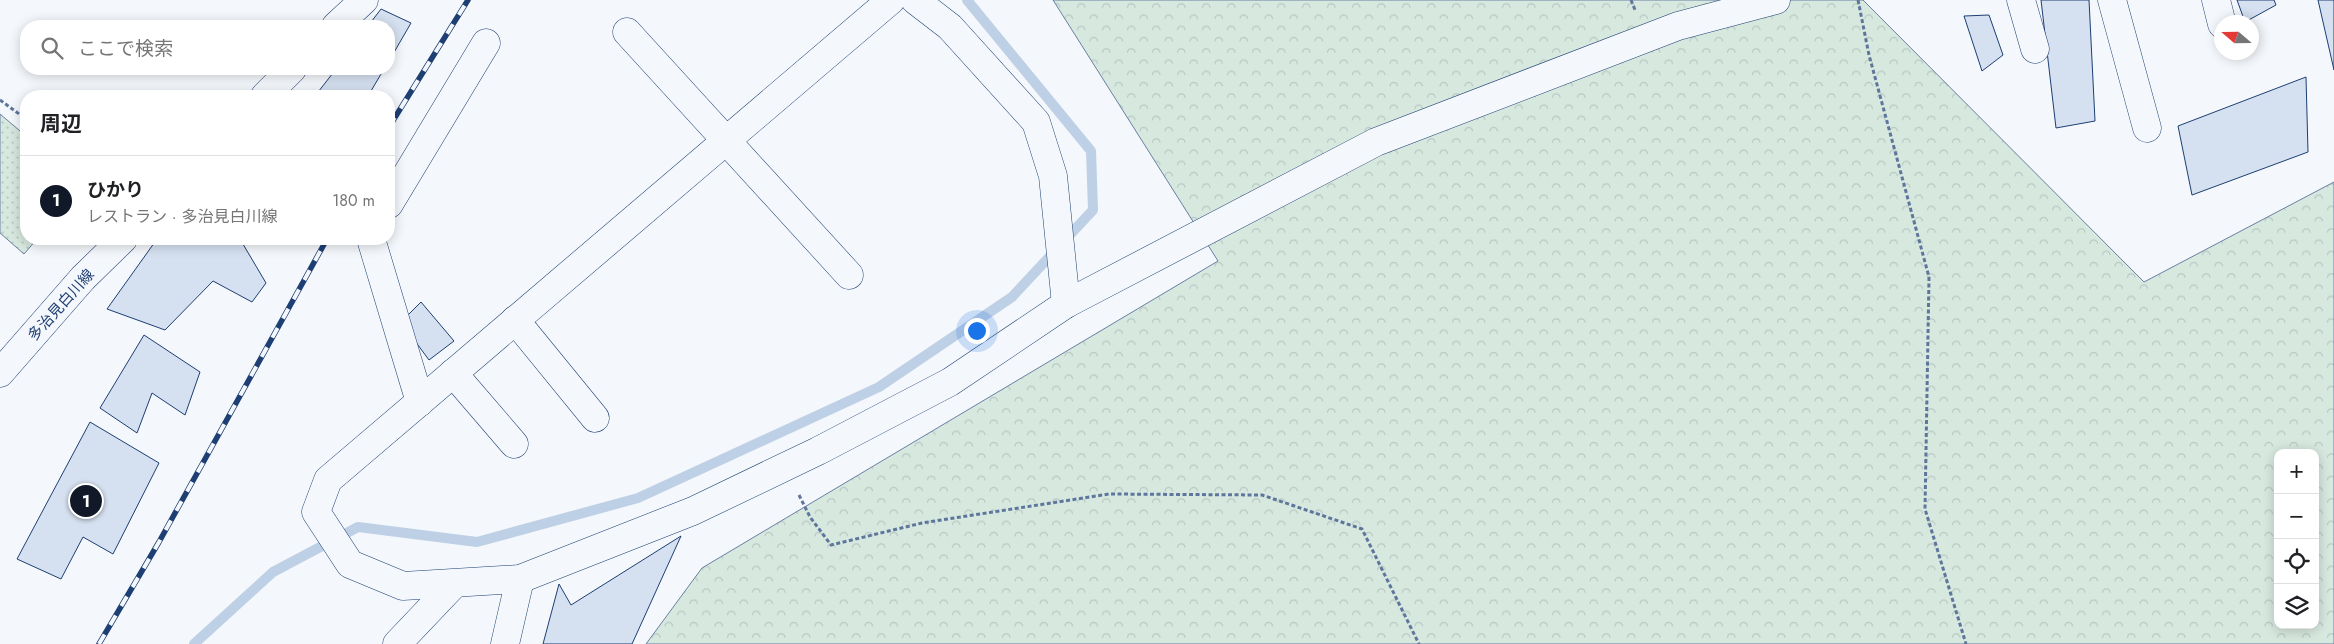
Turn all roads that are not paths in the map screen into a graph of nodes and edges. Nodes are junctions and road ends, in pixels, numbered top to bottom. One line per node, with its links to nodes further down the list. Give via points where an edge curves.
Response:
1 (364, 0): 9 (street)
2 (891, 0): 16 (street)
3 (915, 0): 21 (street, via 950,27 1036,122 1053,176)
4 (1776, 0): 21 (street, via 1678,26 1376,142)
5 (2021, 0): 12 (street)
6 (2112, 0): 15 (street)
7 (2216, 0): 8 (street)
8 (2220, 15)
9 (342, 20)
10 (627, 32): 16 (street)
11 (486, 43): 17 (street)
12 (2035, 50)
13 (286, 75): 14 (street)
14 (271, 90)
15 (2147, 128)
16 (726, 140): 20 (street); 22 (street)
17 (395, 194)
18 (117, 245): 23 (street, 多治見白川線, via 83,278)
19 (373, 245): 25 (street)
20 (849, 275)
21 (1066, 304): 28 (street, via 950,382 785,468 693,511)
22 (515, 320): 24 (street); 26 (street)
23 (0, 373)
24 (454, 373): 25 (street); 27 (street)
25 (420, 402): 29 (street, via 328,480 316,512 350,564 403,586)
26 (595, 418)
27 (514, 444)
28 (520, 579): 29 (street); 31 (street)
29 (454, 584): 30 (street)
30 (397, 644)
31 (505, 644)

